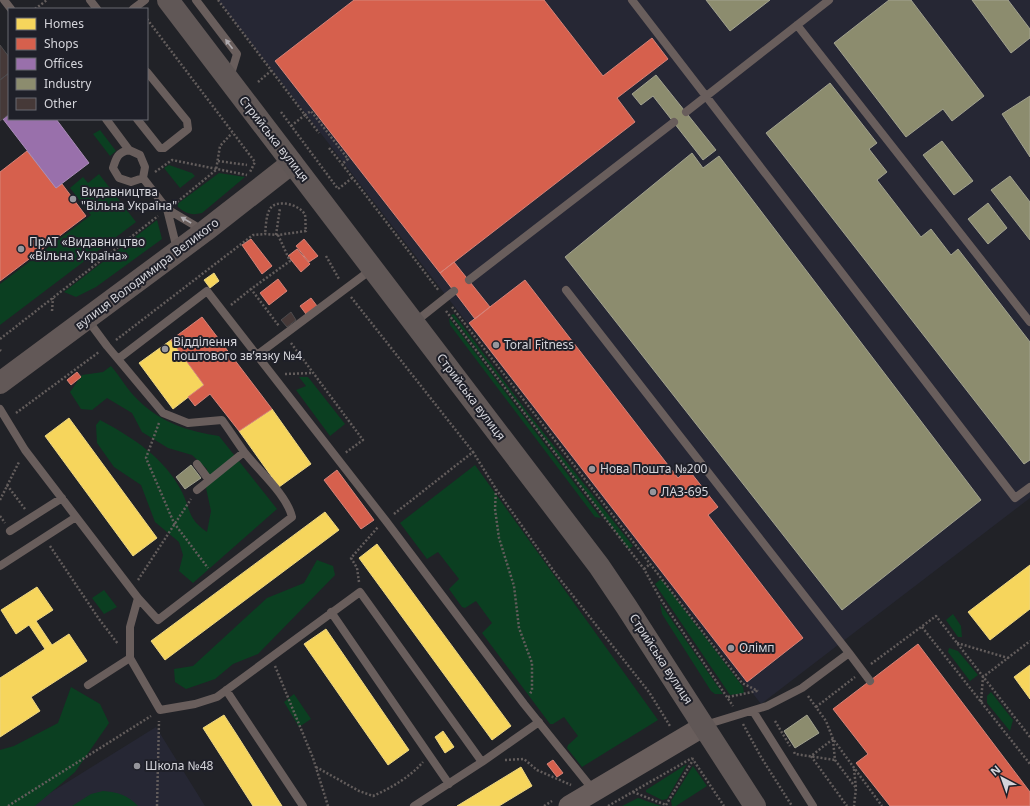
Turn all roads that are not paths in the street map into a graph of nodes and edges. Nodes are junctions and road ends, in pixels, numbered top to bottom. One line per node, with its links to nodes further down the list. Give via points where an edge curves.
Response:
1 (4, 0): 8 (lane)
2 (90, 0): 9 (lane)
3 (145, 0): 10 (lane)
4 (168, 0): 13 (main road, Стрийська вулиця)
5 (196, 0): 13 (lane, one-way to 5, via 237,54)
6 (632, 0): 14 (lane)
7 (829, 0): 11 (lane)
8 (10, 8)
9 (96, 8)
10 (134, 8)
11 (797, 26): 14 (lane); 31 (lane)
12 (148, 73): 17 (lane, via 187,122 188,129 164,148 160,148)
13 (229, 80): 20 (main road, Стрийська вулиця)
14 (706, 97): 15 (lane); 39 (lane, via 1014,498)
15 (686, 112)
16 (107, 120): 19 (lane)
17 (138, 120)
18 (674, 122): 26 (lane)
19 (129, 150): 21 (lane, via 140,155 145,167); 21 (lane, via 121,152 116,157 113,168 119,178 131,182)
20 (292, 163): 23 (main road, вулиця Володимира Великого); 25 (main road, Стрийська вулиця)
21 (143, 178): 22 (lane)
22 (170, 207): 23 (lane, one-way to 22); 24 (lane)
23 (205, 231): 24 (main road, вулиця Володимира Великого)
24 (178, 251): 29 (main road, вулиця Володимира Великого)
25 (373, 268): 30 (main road, Стрийська вулиця); 32 (lane)
26 (469, 280)
27 (566, 290): 47 (lane)
28 (454, 292): 30 (lane)
29 (86, 319): 33 (lane); 34 (main road, вулиця Володимира Великого)
30 (414, 322): 54 (main road, Стрийська вулиця, via 598,566)
31 (1030, 322)
32 (257, 355): 33 (lane, via 207,291); 53 (lane)
33 (118, 359): 36 (lane, via 163,413 188,423 222,420)
34 (0, 383)
35 (0, 409): 41 (lane, via 25,450)
36 (244, 452): 38 (lane); 45 (lane, via 283,498 291,510 292,517 158,620)
37 (197, 464): 38 (lane)
38 (209, 480): 40 (lane)
39 (1030, 487)
40 (197, 490)
41 (62, 498): 42 (lane); 43 (lane)
42 (76, 517): 44 (lane); 45 (lane)
43 (10, 531)
44 (0, 566)
45 (138, 598): 48 (lane, via 130,627)
46 (331, 612): 51 (lane); 55 (lane, via 360,592); 56 (lane)
47 (849, 653): 49 (lane); 52 (lane, via 802,688)
48 (130, 658): 50 (lane); 51 (lane, via 160,710 195,704 217,697)
49 (870, 681)
50 (88, 685)
51 (226, 690): 58 (lane)
52 (753, 711): 54 (lane); 61 (lane)
53 (539, 722): 55 (lane); 57 (lane)
54 (704, 726): 57 (street); 60 (main road, Стрийська вулиця)
55 (482, 762): 56 (lane)
56 (449, 784): 59 (lane)
57 (581, 798)
58 (303, 806)
59 (414, 806)
60 (755, 806)
61 (813, 806)

